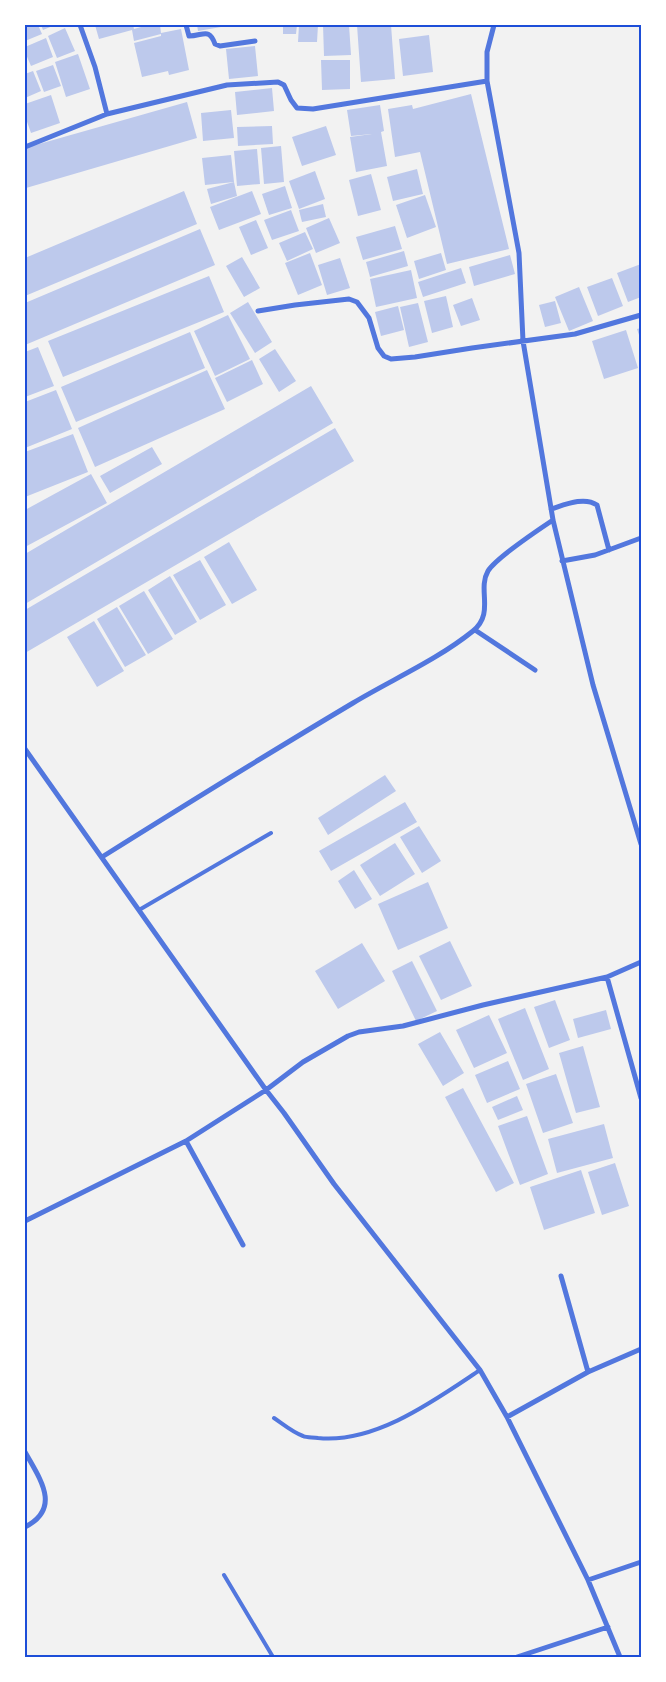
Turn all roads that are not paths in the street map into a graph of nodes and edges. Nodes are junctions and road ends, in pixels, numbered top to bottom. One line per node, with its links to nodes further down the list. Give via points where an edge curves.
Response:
1 (80, 25): 6 (street)
2 (186, 25): 4 (street, via 189,36 208,33 220,46)
3 (494, 25): 5 (street, via 487,52)
4 (255, 40)
5 (487, 81): 6 (street, via 313,109 297,108 284,85 278,82 227,85); 10 (street, via 519,253)
6 (107, 114): 7 (street)
7 (25, 147)
8 (258, 312): 10 (street, via 295,304 349,299 356,302 369,318 378,348 391,359)
9 (641, 315): 10 (street, via 575,334)
10 (523, 341): 11 (street)
11 (551, 509): 12 (street); 14 (street, via 592,501)
12 (553, 520): 15 (street); 16 (street, via 489,570 484,580 486,604 482,621)
13 (641, 538): 14 (street)
14 (609, 550): 15 (street)
15 (562, 561): 20 (street, via 593,685)
16 (475, 630): 17 (street); 21 (street)
17 (534, 670)
18 (25, 749): 21 (street)
19 (271, 833): 22 (lane)
20 (641, 844)
21 (102, 857): 22 (street)
22 (139, 910): 25 (street)
23 (641, 962): 24 (street)
24 (607, 977): 25 (street, via 403,1026 360,1032 303,1062); 26 (street)
25 (266, 1090): 27 (street); 32 (street, via 334,1184)
26 (641, 1098)
27 (186, 1141): 28 (street); 29 (street)
28 (25, 1221)
29 (243, 1245)
30 (561, 1276): 33 (street)
31 (641, 1349): 33 (street)
32 (480, 1370): 34 (street); 35 (lane, via 400,1419 360,1435 331,1439 304,1436)
33 (588, 1372): 34 (street)
34 (507, 1417): 40 (street)
35 (274, 1418)
36 (25, 1452): 37 (street, via 39,1477 47,1501 42,1514)
37 (25, 1527)
38 (641, 1562): 40 (street)
39 (224, 1575): 42 (lane)
40 (588, 1580): 41 (street)
41 (608, 1627): 43 (street); 44 (street)
42 (273, 1657)
43 (517, 1657)
44 (620, 1657)

